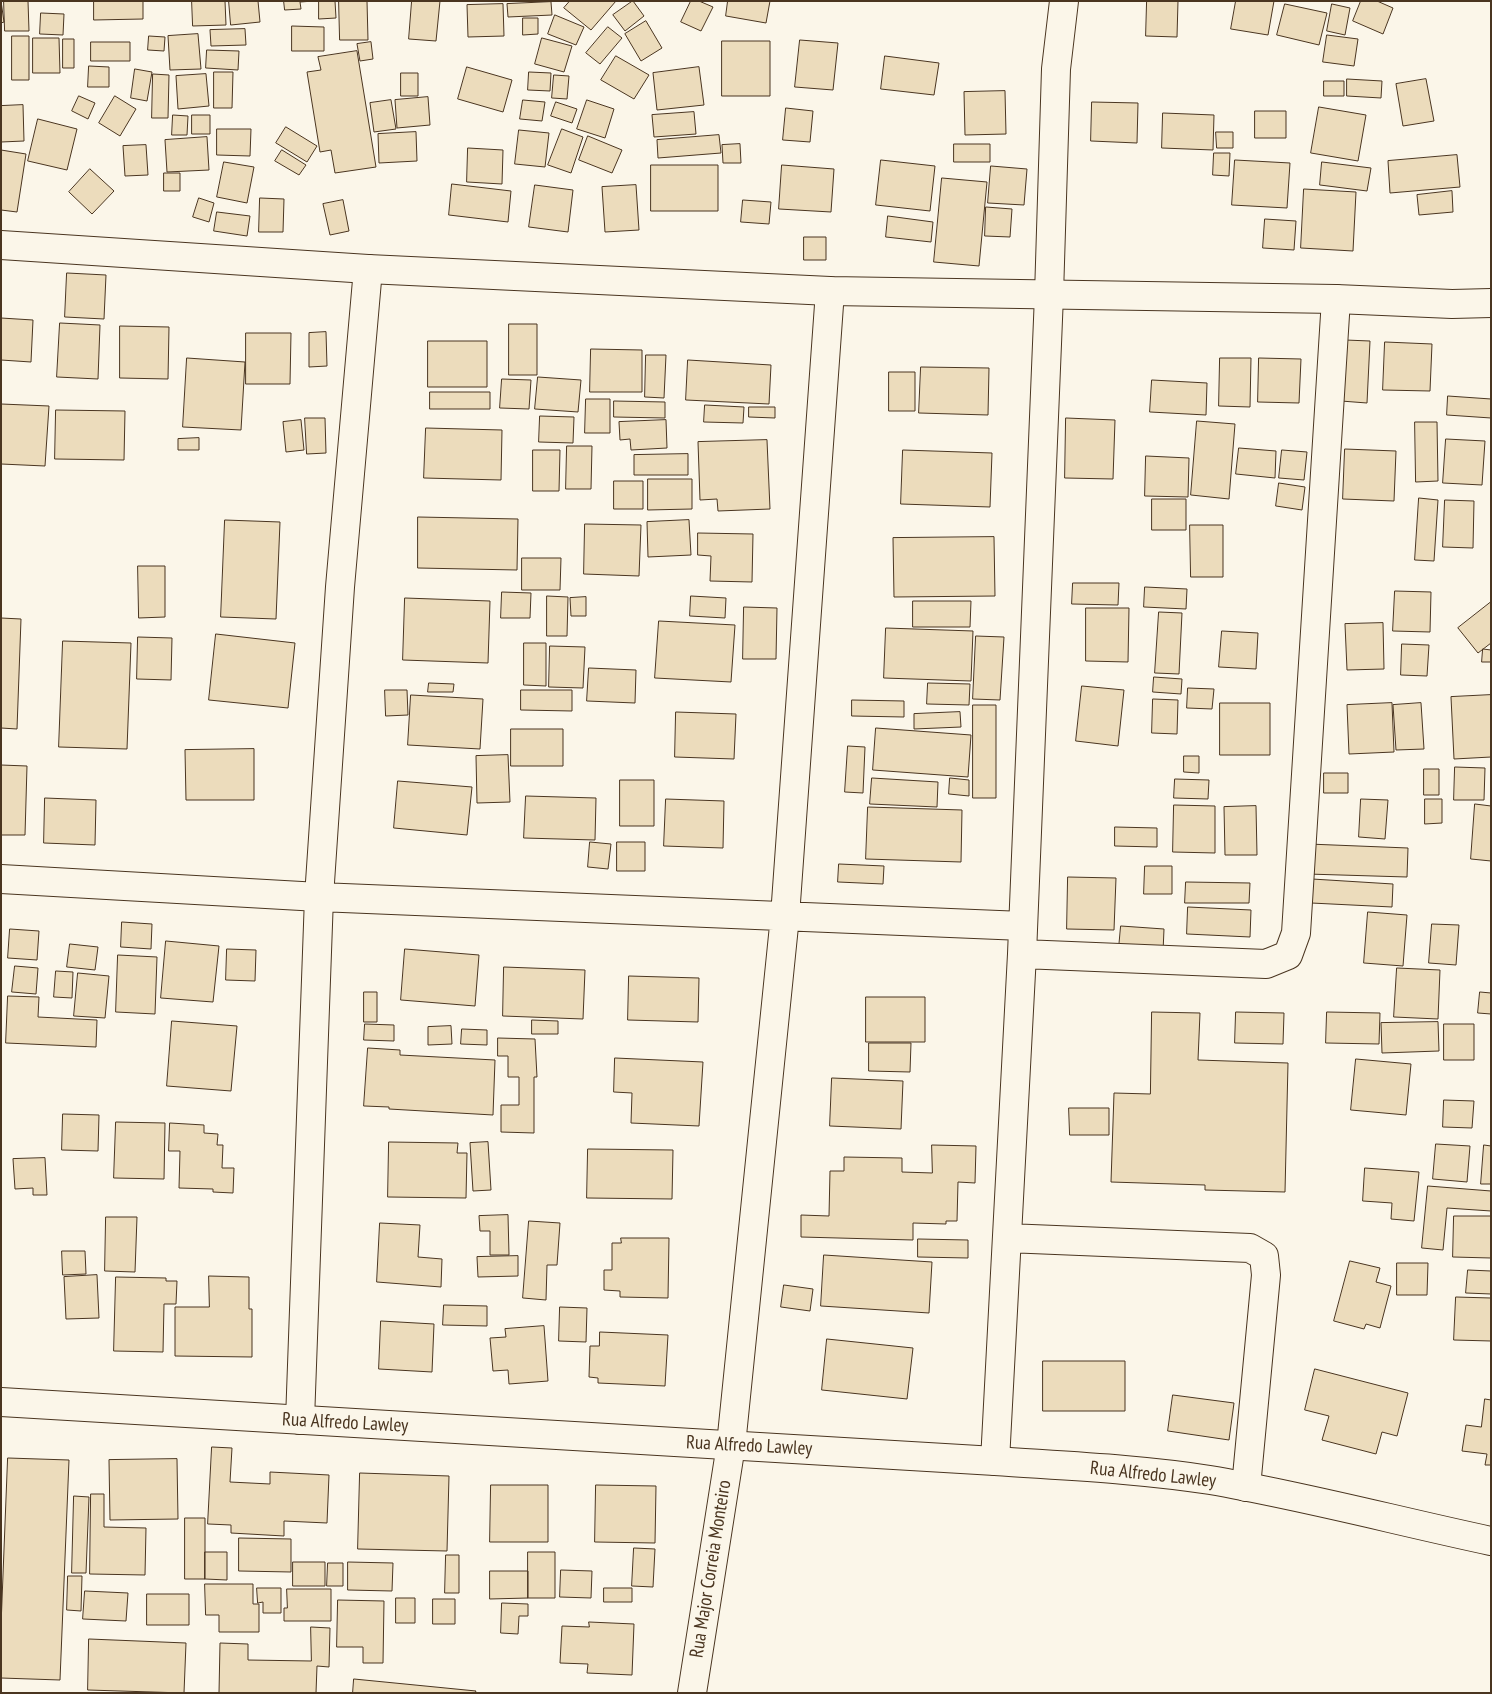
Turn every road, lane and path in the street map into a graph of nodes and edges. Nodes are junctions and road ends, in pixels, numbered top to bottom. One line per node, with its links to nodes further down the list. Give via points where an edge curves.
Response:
1 (1064, 1): 5 (street, via 1056,69)
2 (1, 245): 3 (street)
3 (368, 269): 4 (street); 9 (street, via 340,587)
4 (830, 291): 5 (street); 10 (street, Rua Major Correia Monteiro)
5 (1049, 295): 6 (street); 11 (street)
6 (1336, 299): 7 (street); 12 (street, via 1296,933 1288,955 1266,964)
7 (1491, 303)
8 (1, 880): 9 (street)
9 (319, 897): 10 (street); 15 (street)
10 (785, 916): 11 (street); 16 (street, Rua Major Correia Monteiro)
11 (1023, 926): 12 (street)
12 (1022, 954): 13 (street)
13 (1007, 1238): 17 (street); 18 (street, via 1250,1248 1264,1256 1266,1275)
14 (1, 1402): 15 (street, Rua Alfredo Lawley)
15 (300, 1420): 16 (street, Rua Alfredo Lawley)
16 (731, 1445): 17 (street, Rua Alfredo Lawley); 20 (street, Rua Major Correia Monteiro)
17 (996, 1461): 18 (street, Rua Alfredo Lawley, via 1150,1473)
18 (1246, 1487): 19 (street, Rua Alfredo Lawley)
19 (1491, 1541)
20 (692, 1693)

